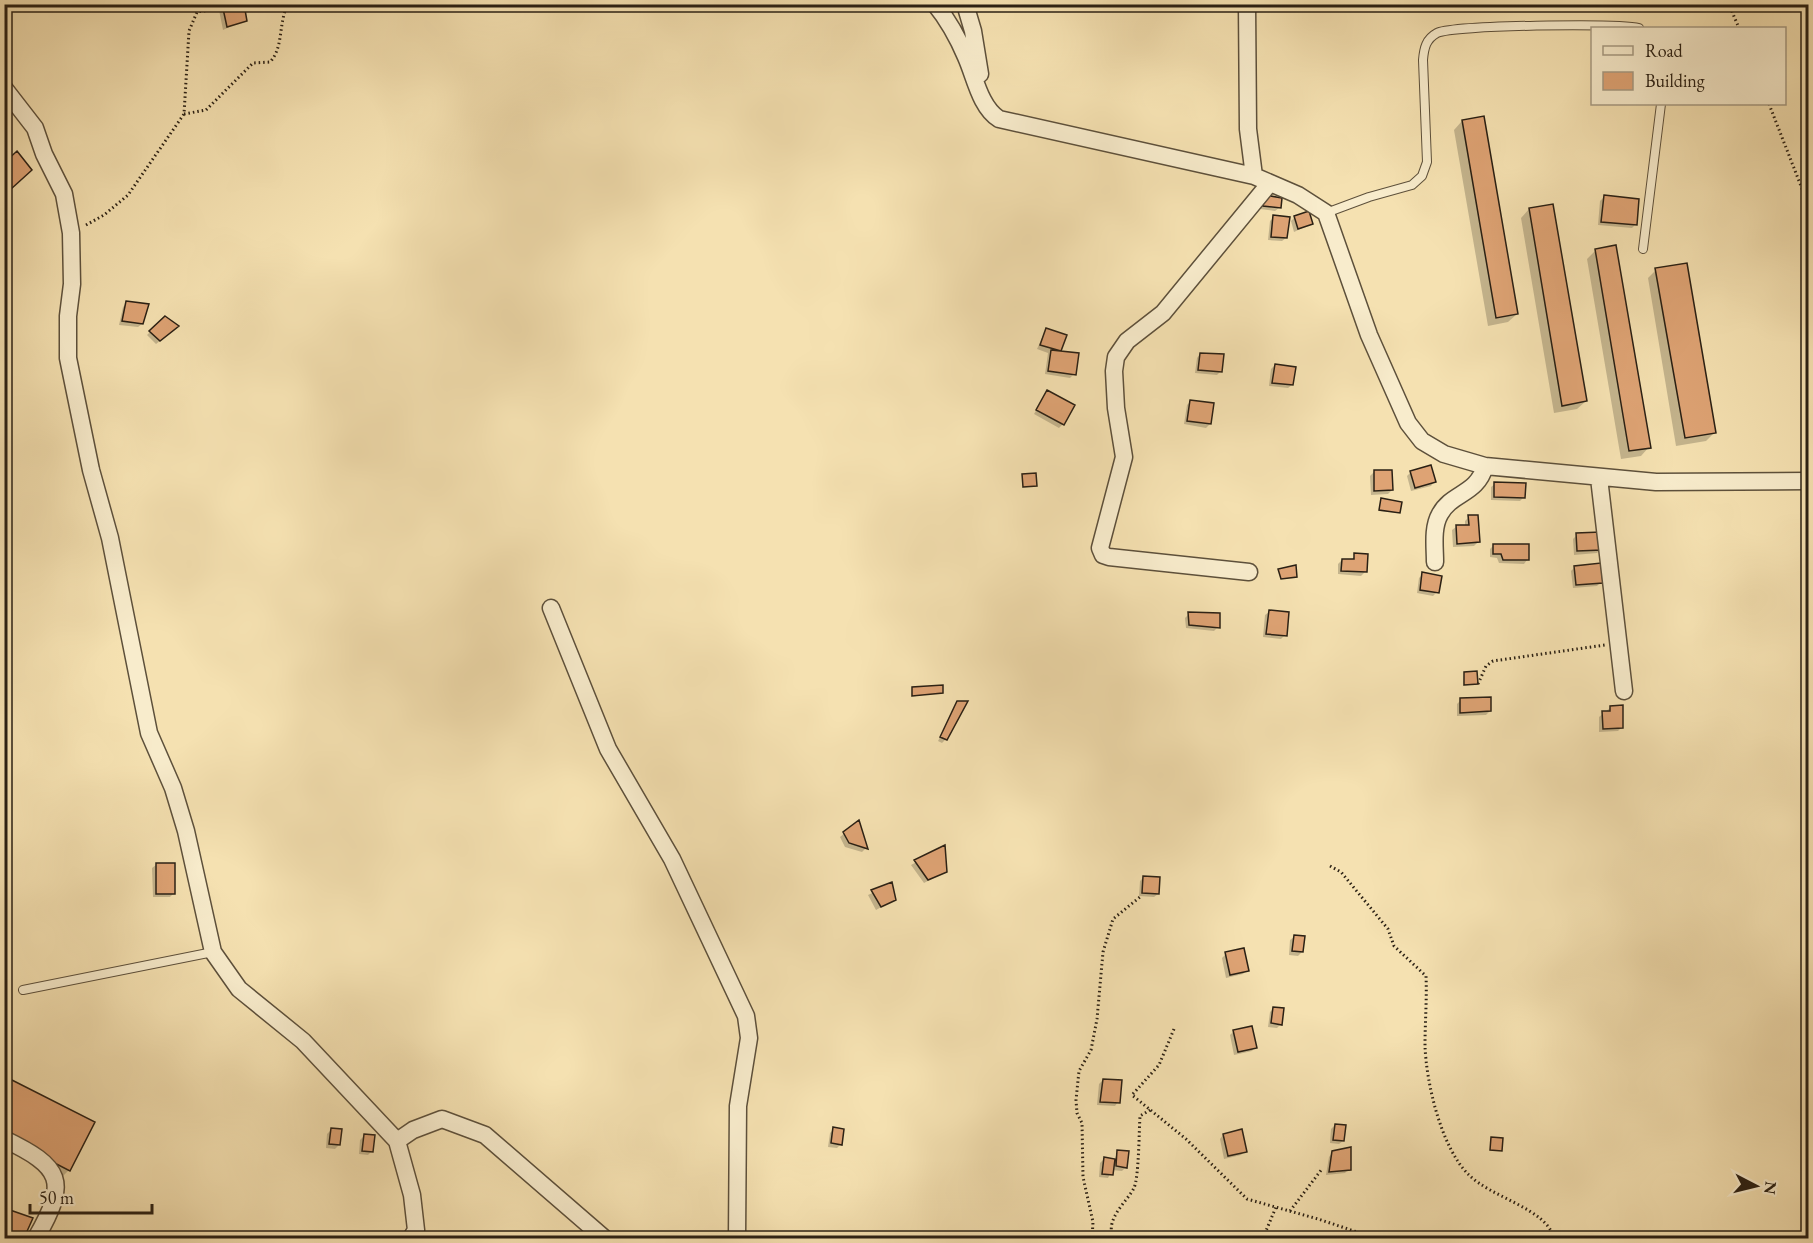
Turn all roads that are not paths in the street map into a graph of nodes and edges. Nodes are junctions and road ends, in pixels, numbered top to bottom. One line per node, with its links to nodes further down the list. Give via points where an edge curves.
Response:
1 (935, 4): 6 (street, via 965,54)
2 (965, 4): 6 (street)
3 (1247, 4): 8 (street, via 1248,129)
4 (1622, 27): 10 (lane, via 1484,27 1436,33 1425,46 1423,60 1426,162 1422,176 1412,185)
5 (4, 88): 19 (street, via 35,128 64,194 71,233 68,357 149,733 186,831)
6 (985, 105): 8 (street, via 992,115 1008,123)
7 (1661, 105): 11 (lane)
8 (1254, 176): 9 (street)
9 (1269, 184): 10 (street, via 1298,195); 16 (street, via 1163,313 1127,341 1116,357 1114,388 1124,457 1100,548 1109,557)
10 (1326, 213): 12 (street, via 1369,335 1408,423 1422,441 1444,454)
11 (1643, 249)
12 (1485, 466): 13 (street); 15 (street, via 1478,483 1440,514)
13 (1599, 478): 14 (street, via 1656,482); 18 (street)
14 (1809, 481)
15 (1435, 562)
16 (1249, 572)
17 (551, 608): 26 (street, via 608,749 672,859 746,1016 748,1038 738,1106)
18 (1624, 692)
19 (213, 952): 20 (lane); 22 (street, via 239,989 303,1041)
20 (23, 990)
21 (4, 1138): 23 (street, via 47,1163 55,1175 52,1210)
22 (397, 1141): 24 (street, via 412,1195 416,1230); 25 (street, via 442,1119 485,1135)
23 (36, 1239)
24 (411, 1239)
25 (604, 1239)
26 (736, 1239)

